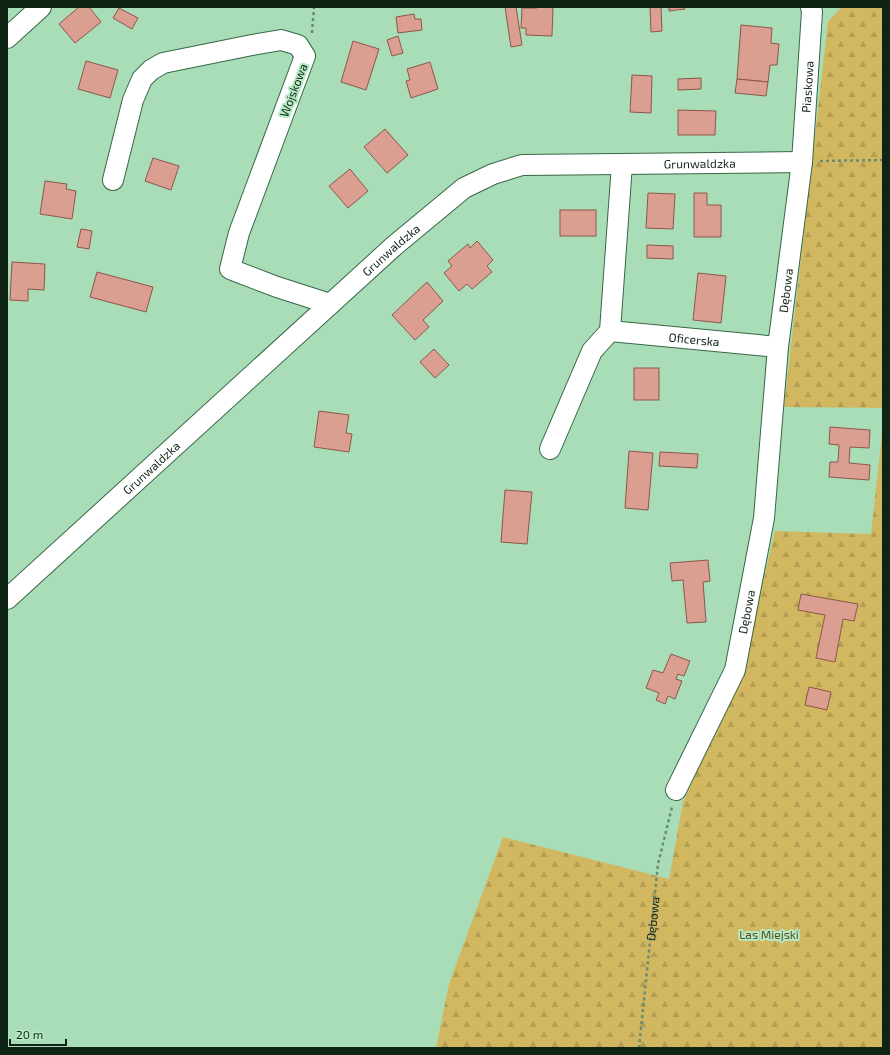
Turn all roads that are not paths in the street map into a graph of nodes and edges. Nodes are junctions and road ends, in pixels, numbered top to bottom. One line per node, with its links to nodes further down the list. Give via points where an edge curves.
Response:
1 (41, 7): 3 (street)
2 (811, 10): 4 (street, Piaskowa)
3 (7, 38)
4 (802, 162): 5 (street, Grunwaldzka); 9 (street, Dębowa)
5 (622, 164): 7 (street, Grunwaldzka, via 522,165 493,174 464,188); 8 (street)
6 (113, 180): 7 (street, Wojskowa, via 133,100 142,79 151,70 163,64 281,40 298,45 305,56 239,233 230,269)
7 (330, 304): 11 (street, Grunwaldzka)
8 (610, 331): 9 (street, Oficerska); 10 (street, via 592,351)
9 (778, 347): 12 (street, Dębowa, via 764,518 735,670)
10 (550, 449)
11 (7, 599)
12 (676, 790)

